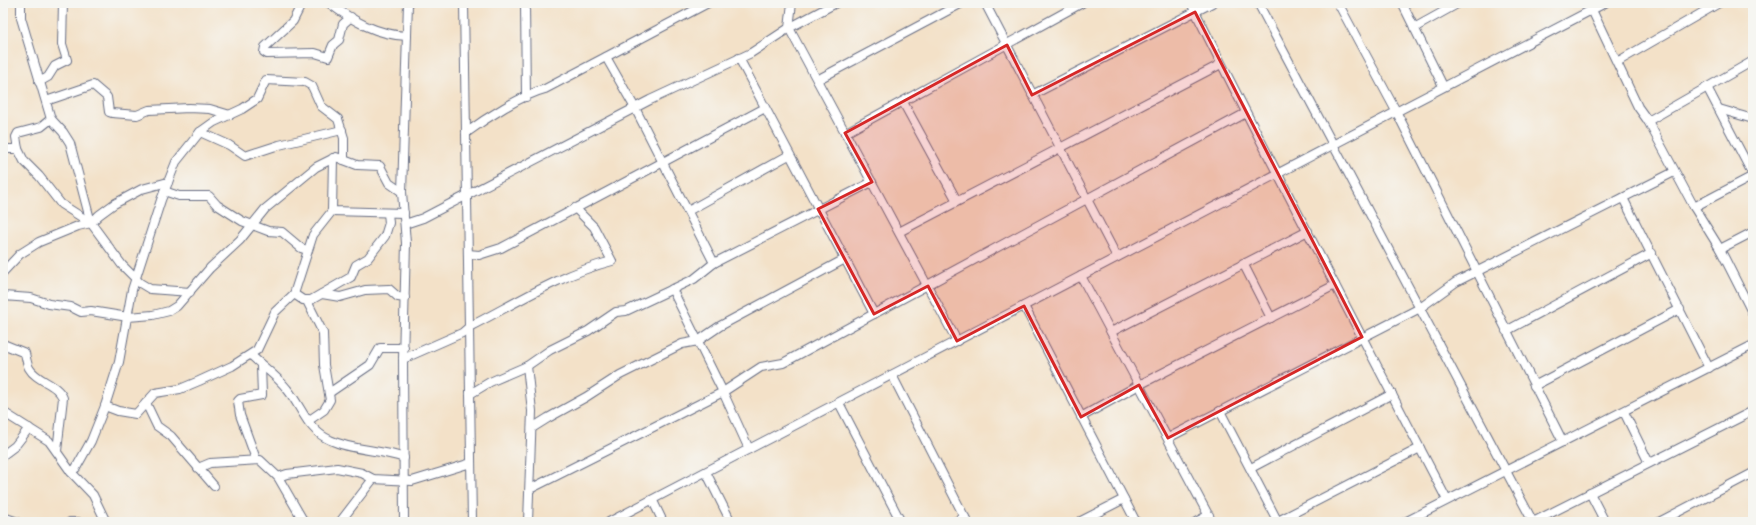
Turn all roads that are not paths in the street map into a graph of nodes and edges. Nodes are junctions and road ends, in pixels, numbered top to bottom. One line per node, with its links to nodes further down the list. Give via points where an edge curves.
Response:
1 (21, 3): 35 (street, via 21,18)
2 (63, 3): 35 (street, via 62,44 67,60 55,66 48,77)
3 (329, 3): 24 (street)
4 (408, 3): 27 (street)
5 (464, 3): 53 (street)
6 (525, 3): 39 (street)
7 (708, 3): 29 (street)
8 (792, 3): 25 (street)
9 (836, 3): 25 (street)
10 (962, 3): 34 (street)
11 (985, 3): 28 (street)
12 (1082, 3): 28 (street)
13 (1191, 3): 23 (street)
14 (1212, 3): 23 (street)
15 (1258, 3): 55 (street)
16 (1338, 3): 45 (street)
17 (1402, 3): 26 (street)
18 (1459, 3): 26 (street)
19 (1605, 3): 22 (street)
20 (1719, 3): 32 (street)
21 (300, 4): 24 (street, via 292,22 265,47 264,52 328,57 339,40 343,24)
22 (1592, 10): 32 (street); 36 (street, via 1483,68)
23 (1195, 12): 33 (street); 38 (street)
24 (351, 17): 27 (street, via 367,28)
25 (788, 28): 30 (street, via 751,53); 34 (street)
26 (1414, 28): 36 (street)
27 (407, 36): 69 (street)
28 (1006, 44): 38 (street); 41 (street)
29 (606, 57): 39 (street); 42 (street)
30 (739, 58): 42 (street); 43 (street)
31 (1753, 61): 37 (street)
32 (1617, 62): 50 (street, via 1638,107)
33 (1221, 64): 46 (street); 58 (street)
34 (817, 80): 54 (street)
35 (39, 82): 40 (street)
36 (1443, 86): 45 (street)
37 (1707, 87): 44 (street); 50 (street)
38 (1032, 95): 58 (street)
39 (526, 97): 53 (street)
40 (46, 101): 47 (street, via 93,85 107,97 109,112 112,113 137,115 149,110 189,108 210,109); 48 (street)
41 (902, 102): 54 (street); 73 (street)
42 (635, 108): 62 (street); 70 (street)
43 (765, 108): 59 (street); 62 (street)
44 (1719, 109): 49 (street); 65 (street)
45 (1396, 111): 55 (street); 96 (street)
46 (1246, 113): 64 (street); 72 (street)
47 (230, 115): 51 (street, via 257,99 266,80 305,82 312,86 320,106 338,118); 52 (street)
48 (51, 119): 57 (street, via 41,127 18,133); 81 (street, via 70,143)
49 (1753, 119)
50 (1648, 121): 63 (street)
51 (342, 130): 52 (street, via 245,156 229,145); 61 (street)
52 (200, 132): 66 (street, via 180,156)
53 (466, 133): 70 (street)
54 (845, 133): 67 (street)
55 (1334, 145): 64 (street); 109 (street)
56 (3, 149): 57 (street)
57 (18, 149): 81 (street, via 24,161 55,198)
58 (1059, 149): 72 (street); 73 (street)
59 (789, 155): 76 (street); 78 (street)
60 (333, 158): 61 (street, via 339,157); 77 (street); 83 (street, via 316,167 265,209)
61 (344, 160): 69 (street, via 357,165 380,166 389,183)
62 (663, 162): 75 (street); 78 (street)
63 (1674, 172): 71 (street); 74 (street)
64 (1276, 174): 84 (street); 91 (street)
65 (1753, 176): 74 (street)
66 (168, 182): 68 (street); 81 (street, via 142,189 114,204)
67 (872, 182): 76 (street); 85 (street)
68 (164, 191): 83 (street, via 179,196 209,196 217,205); 98 (street)
69 (402, 192): 79 (street)
70 (467, 194): 82 (street, via 423,218); 90 (street)
71 (1624, 198): 89 (street); 96 (street)
72 (1086, 200): 91 (street); 100 (street)
73 (957, 201): 85 (street)
74 (1694, 207): 87 (street)
75 (576, 208): 90 (street, via 501,248 479,255); 115 (street, via 594,227 612,261 581,270)
76 (818, 209): 92 (street); 94 (street)
77 (332, 211): 80 (street); 88 (street, via 316,231)
78 (688, 211): 94 (street)
79 (404, 212): 80 (street); 82 (street)
80 (388, 213): 104 (street, via 386,234 368,258 356,264 351,277)
81 (91, 223): 95 (street, via 39,242 20,254); 98 (street, via 122,266)
82 (405, 224): 106 (street)
83 (252, 225): 88 (street, via 268,231 282,232); 102 (street)
84 (1308, 231): 93 (street); 99 (street)
85 (899, 232): 100 (street)
86 (1753, 232): 87 (street)
87 (1720, 249): 112 (street)
88 (307, 250): 103 (street)
89 (1652, 253): 110 (street); 116 (street)
90 (468, 254): 115 (street)
91 (1117, 258): 97 (street)
92 (845, 260): 111 (street); 119 (street, via 720,326)
93 (1243, 263): 114 (street); 117 (street)
94 (714, 264): 101 (street)
95 (3, 272)
96 (1476, 272): 109 (street, via 1456,282); 116 (street)
97 (1081, 276): 108 (street); 117 (street)
98 (136, 278): 102 (street, via 150,290); 113 (street)
99 (1335, 285): 114 (street); 118 (street)
100 (928, 286): 111 (street); 120 (street)
101 (672, 289): 119 (street); 127 (street, via 616,312 588,332 550,350)
102 (190, 292): 113 (street, via 169,311)
103 (294, 294): 107 (street); 124 (street, via 275,312 260,345)
104 (322, 294): 106 (street, via 340,297 365,290 389,290 398,297); 107 (street)
105 (3, 296): 113 (street, via 31,298 71,307 81,312 91,311)
106 (405, 298): 123 (street)
107 (307, 301): 133 (street, via 323,334 324,365)
108 (1024, 306): 120 (street); 143 (street)
109 (1420, 308): 118 (street); 159 (street)
110 (1680, 309): 128 (street); 131 (street)
111 (874, 314): 132 (street, via 783,363 761,367)
112 (1753, 314)
113 (128, 317): 138 (street, via 119,362)
114 (1271, 318): 130 (street)
115 (469, 327): 125 (street); 134 (street)
116 (1506, 331): 131 (street)
117 (1111, 332): 130 (street)
118 (1362, 337): 135 (street); 139 (street)
119 (698, 341): 132 (street); 146 (street, via 682,344 620,375)
120 (957, 341): 129 (street)
121 (3, 344): 151 (street, via 24,353 29,368 38,377 57,388 61,394 63,398)
122 (1753, 346): 128 (street)
123 (404, 348): 125 (street); 133 (street, via 380,348 370,365)
124 (251, 356): 126 (street); 136 (street, via 180,389 155,393)
125 (403, 359): 153 (street)
126 (261, 366): 144 (street, via 288,389); 154 (street, via 262,395 238,401 240,415)
127 (527, 366): 134 (street); 146 (street)
128 (1709, 368): 142 (street)
129 (892, 375): 137 (street); 174 (street)
130 (1139, 385): 143 (street); 147 (street)
131 (1534, 386): 148 (street)
132 (723, 392): 150 (street); 167 (street)
133 (329, 393): 144 (street, via 328,406)
134 (470, 394): 155 (street)
135 (1392, 394): 149 (street); 158 (street)
136 (146, 403): 138 (street, via 136,414); 157 (street, via 157,426 171,436)
137 (839, 403): 150 (street); 187 (street)
138 (105, 406): 160 (street, via 91,441 76,468)
139 (1220, 411): 147 (street); 158 (street)
140 (1753, 411): 156 (street)
141 (3, 412): 145 (street)
142 (1624, 412): 148 (street); 156 (street)
143 (1082, 417): 169 (street)
144 (308, 421): 153 (street, via 312,429 330,440)
145 (29, 428): 151 (street, via 49,441); 152 (street, via 15,446)
146 (532, 428): 167 (street)
147 (1168, 438): 173 (street)
148 (1563, 442): 159 (street)
149 (1420, 448): 170 (street); 192 (street)
150 (749, 449): 161 (street)
151 (57, 450): 160 (street)
152 (3, 455)
153 (404, 458): 165 (street)
154 (256, 459): 157 (street, via 210,463); 163 (street, via 264,462)
155 (471, 463): 165 (street, via 423,479); 182 (street)
156 (1649, 463): 168 (street)
157 (198, 468): 166 (street)
158 (1251, 468): 192 (street)
159 (1506, 470): 170 (street); 194 (street)
160 (71, 472): 178 (street, via 93,495)
161 (706, 472): 171 (street); 186 (street)
162 (1753, 473): 196 (street)
163 (278, 478): 164 (street, via 287,474 337,468 362,472); 179 (street)
164 (373, 479): 165 (street); 180 (street)
165 (404, 481): 181 (street)
166 (214, 486)
167 (530, 489): 183 (street)
168 (1590, 494): 194 (street); 195 (street)
169 (1124, 499): 189 (street); 190 (street)
170 (1447, 500): 193 (street)
171 (653, 501): 184 (street); 185 (street)
172 (3, 517): 175 (street)
173 (1211, 519): 191 (street)
174 (966, 520): 188 (street)
175 (18, 522)
176 (70, 522): 177 (street)
177 (78, 522)
178 (106, 522)
179 (304, 522)
180 (340, 522)
181 (404, 522)
182 (472, 522)
183 (528, 522)
184 (609, 522)
185 (663, 522)
186 (731, 522)
187 (901, 522)
188 (955, 522)
189 (1079, 522)
190 (1136, 522)
191 (1196, 522)
192 (1278, 522)
193 (1405, 522)
194 (1533, 522)
195 (1605, 522)
196 (1659, 522)

